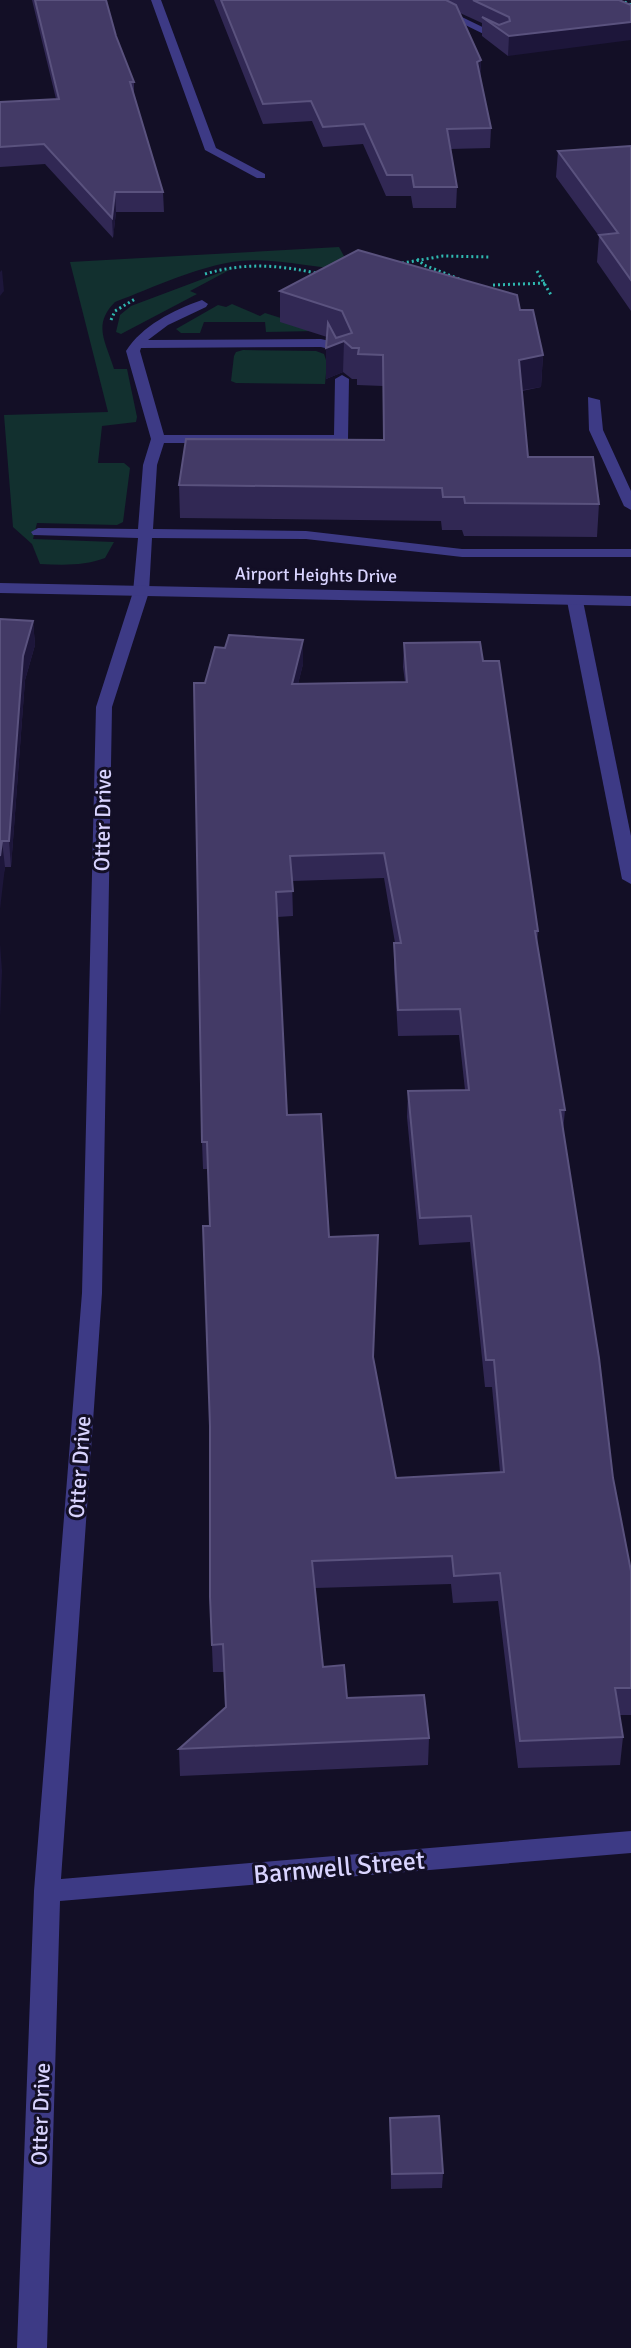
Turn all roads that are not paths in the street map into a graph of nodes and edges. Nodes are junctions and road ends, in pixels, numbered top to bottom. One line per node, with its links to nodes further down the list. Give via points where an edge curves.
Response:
1 (156, 0): 4 (street, via 211,150)
2 (419, 0): 3 (street)
3 (502, 39)
4 (261, 176)
5 (202, 304): 6 (street)
6 (136, 344): 7 (street, via 321,343 334,346); 10 (street, via 135,360)
7 (342, 363)
8 (342, 379): 10 (street, via 341,439)
9 (593, 400): 11 (street, via 596,430)
10 (158, 439): 13 (street, Otter Drive, via 150,465)
11 (631, 506)
12 (38, 532): 13 (street)
13 (145, 533): 14 (street, via 306,535 462,553); 16 (street, Otter Drive)
14 (631, 553)
15 (0, 588): 16 (street, Airport Heights Drive)
16 (141, 592): 17 (street, Airport Heights Drive); 21 (street, Otter Drive, via 104,707 92,1293)
17 (575, 601): 18 (street, Airport Heights Drive); 19 (street)
18 (631, 601)
19 (631, 879)
20 (631, 1842): 21 (street, Barnwell Street)
21 (47, 1891): 22 (street, Otter Drive)
22 (32, 2348)

